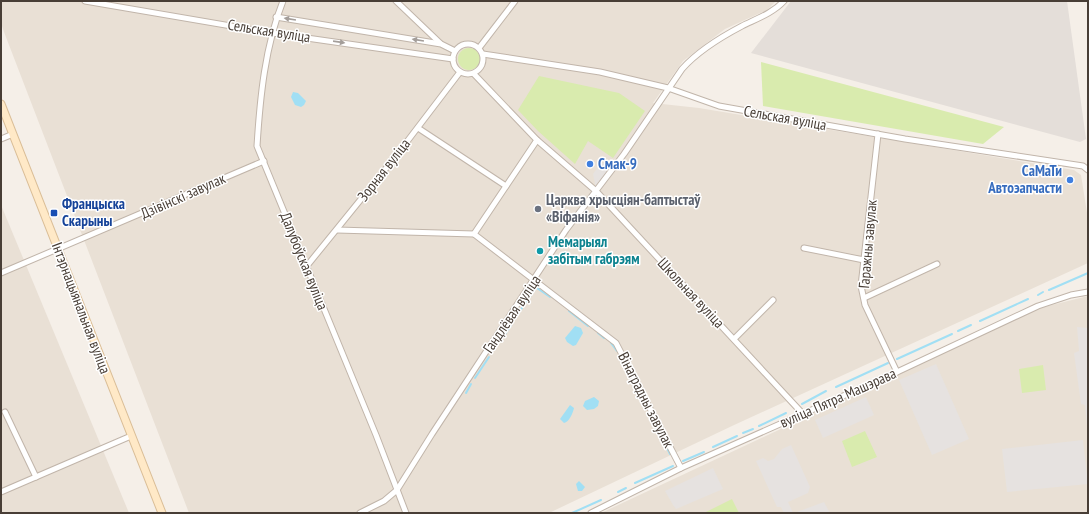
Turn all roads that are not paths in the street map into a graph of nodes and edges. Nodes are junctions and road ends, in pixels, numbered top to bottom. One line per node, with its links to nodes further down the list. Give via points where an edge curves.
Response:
1 (85, 1): 7 (street, Сельская вуліца)
2 (283, 1): 6 (street, Далубоўская вуліца)
3 (396, 1): 8 (street)
4 (515, 1): 9 (street)
5 (784, 1): 15 (street, Гандлёвая вуліца, via 775,9 735,30 691,58)
6 (276, 17): 7 (street, Далубоўская вуліца); 8 (street, Сельская вуліца, one-way to 6)
7 (272, 33): 12 (street, Сельская вуліца, one-way to 12); 22 (street, Далубоўская вуліца, via 259,109 257,146)
8 (441, 44): 10 (street, Сельская вуліца)
9 (479, 48): 10 (street, via 469,44); 11 (street)
10 (455, 51): 12 (street)
11 (483, 54): 14 (street, via 482,66); 15 (street, Сельская вуліца, via 600,72)
12 (453, 59): 13 (street)
13 (460, 72): 14 (street); 17 (street, Зорная вуліца)
14 (474, 74): 21 (street, Школьная вуліца)
15 (668, 88): 19 (street, Сельская вуліца, via 719,106); 25 (street, Гандлёвая вуліца)
16 (1, 104): 18 (main road, Інтэрнацыянальная вуліца)
17 (418, 128): 24 (street); 26 (street, Зорная вуліца)
18 (13, 134): 20 (street); 29 (main road, Інтэрнацыянальная вуліца)
19 (878, 134): 23 (street, Сельская вуліца, via 1083,166); 30 (street, Гаражны завулак)
20 (1, 140)
21 (537, 140): 24 (street); 25 (street, Школьная вуліца)
22 (264, 161): 29 (street, Дзівінскі завулак); 32 (street, Далубоўская вуліца)
23 (1088, 170)
24 (506, 186): 27 (street)
25 (596, 191): 34 (street, Гандлёвая вуліца, via 566,230); 38 (street, Школьная вуліца)
26 (337, 230): 27 (street); 32 (street, Зорная вуліца)
27 (474, 234): 34 (street, Вінаградны завулак)
28 (804, 248): 30 (street)
29 (59, 250): 33 (street, Дзівінскі завулак); 42 (main road, Інтэрнацыянальная вуліца)
30 (864, 260): 36 (street, Гаражны завулак, via 861,286)
31 (937, 264): 36 (street)
32 (306, 267): 45 (street, Далубоўская вуліца)
33 (1, 274)
34 (534, 281): 43 (street, Вінаградны завулак, via 616,343); 45 (street, Гандлёвая вуліца)
35 (1088, 292): 39 (street, вуліца Пятра Машэрава, via 1038,306)
36 (864, 298): 39 (street, Гаражны завулак)
37 (773, 300): 38 (street)
38 (734, 339): 41 (street, Школьная вуліца)
39 (898, 372): 41 (street, вуліца Пятра Машэрава)
40 (5, 412): 44 (street)
41 (804, 414): 43 (street, вуліца Пятра Машэрава)
42 (132, 436): 44 (street); 47 (main road, Інтэрнацыянальная вуліца)
43 (681, 468): 50 (street, вуліца Пятра Машэрава)
44 (36, 477): 46 (street)
45 (397, 490): 48 (street, Гандлёвая вуліца, via 384,501); 49 (street, Далубоўская вуліца)
46 (1, 492)
47 (162, 513)
48 (360, 513)
49 (406, 513)
50 (591, 513)

